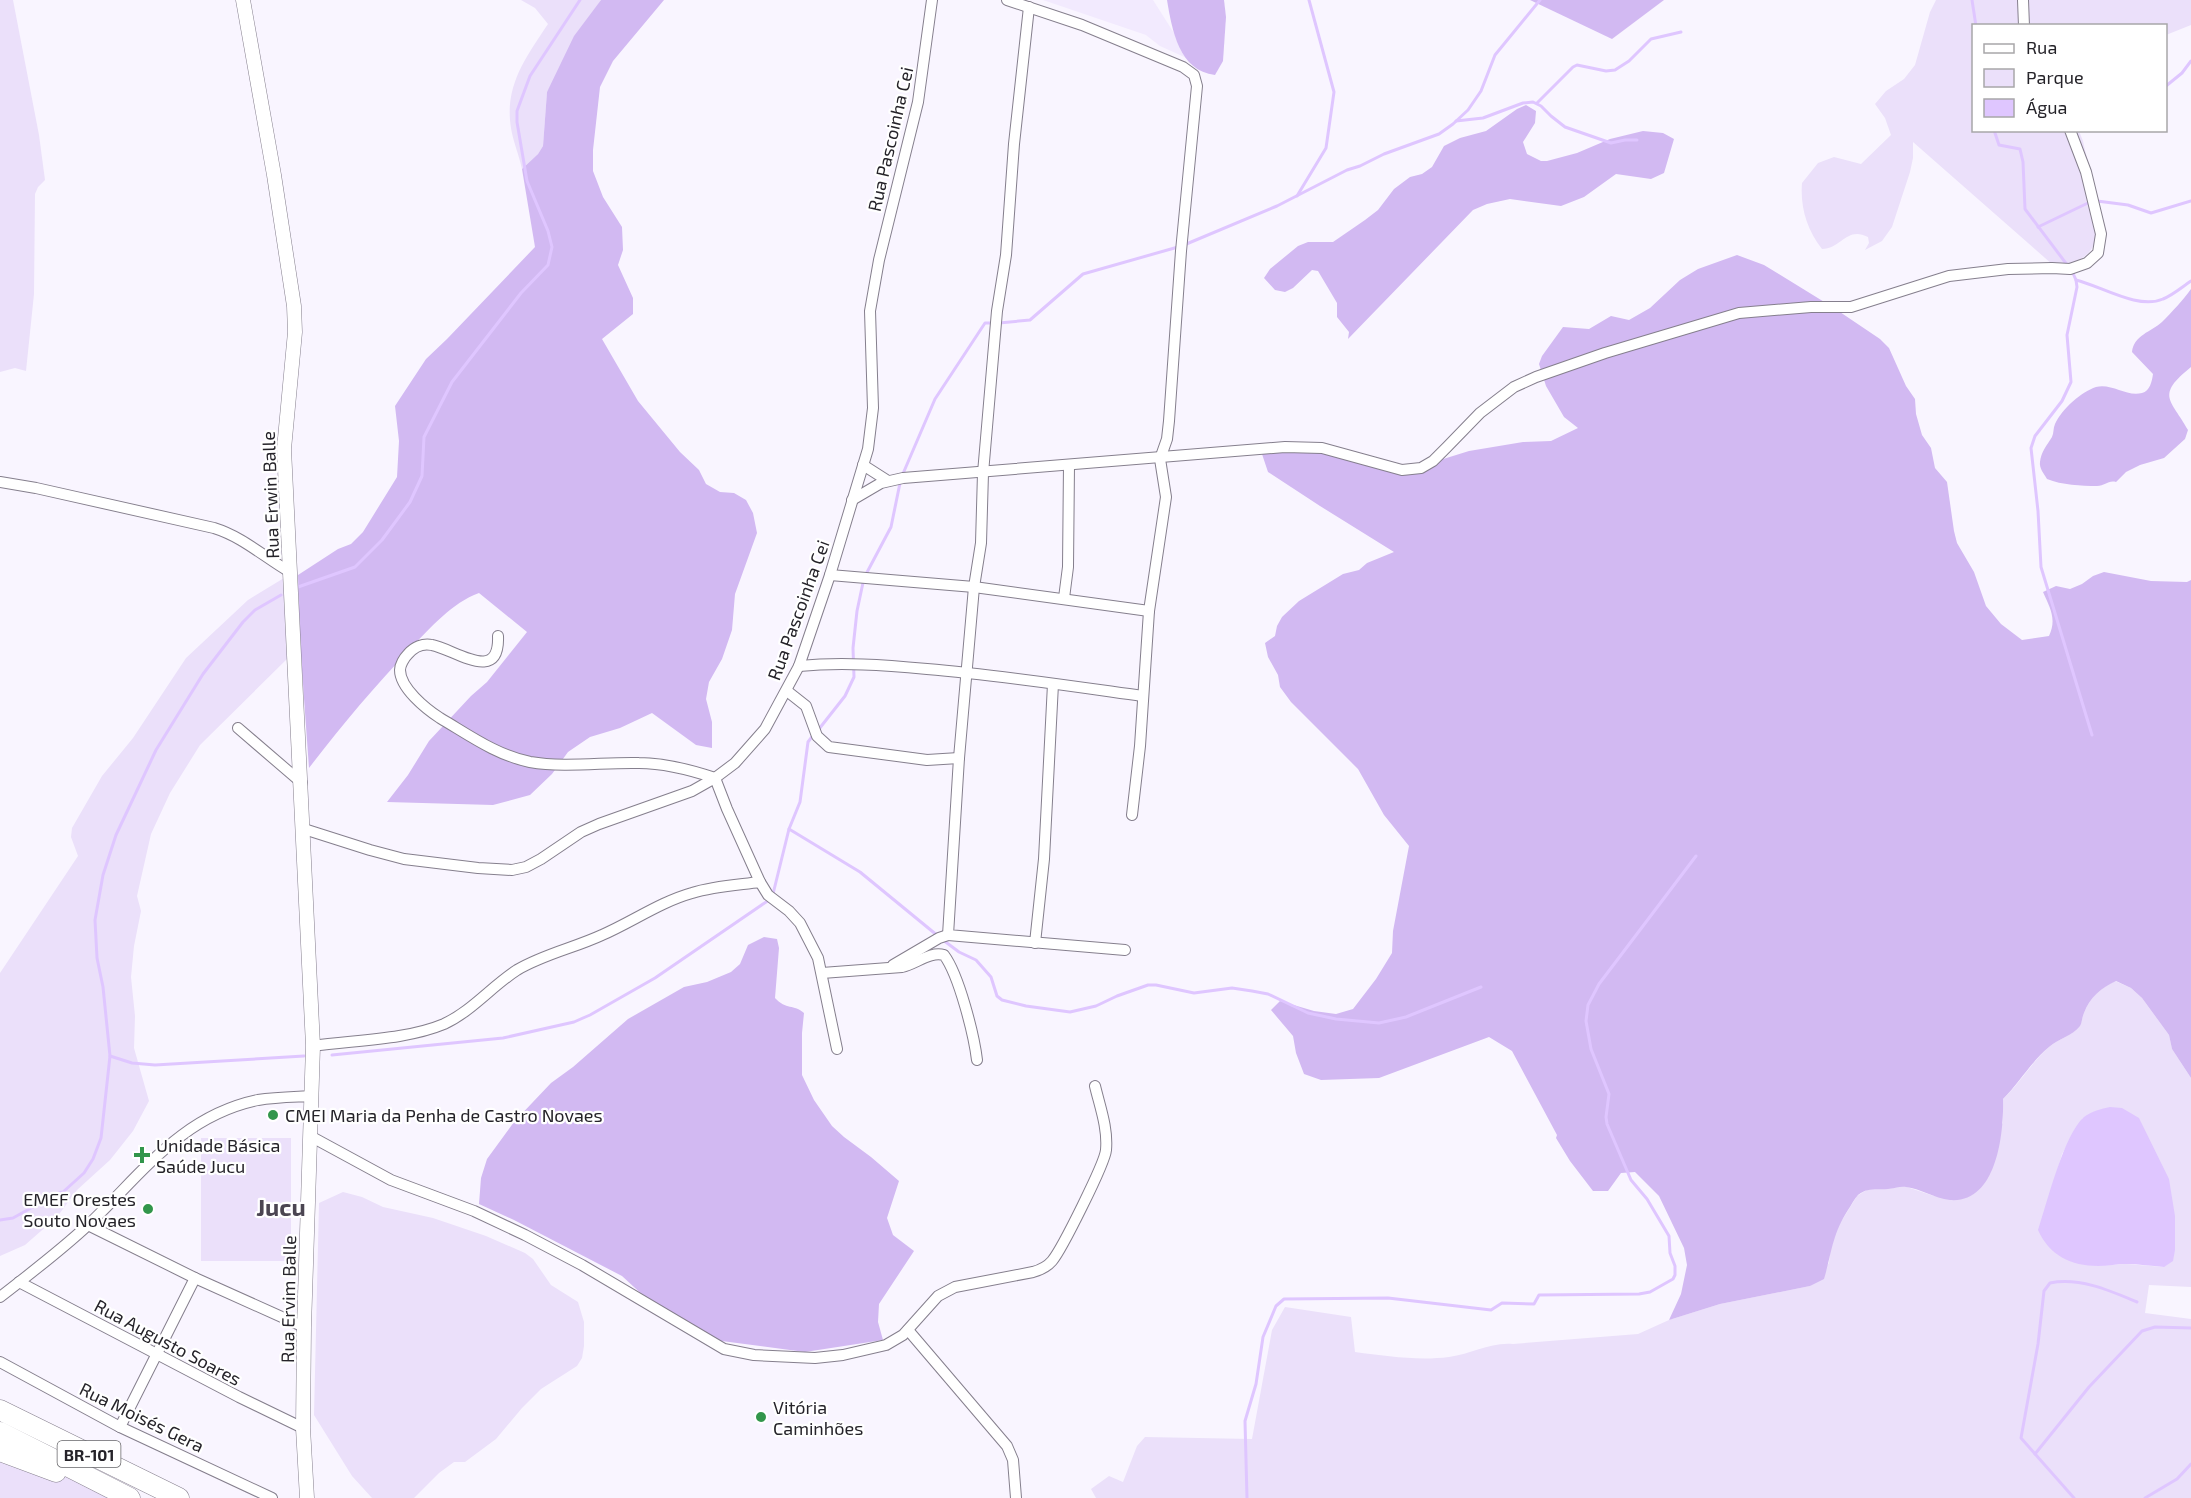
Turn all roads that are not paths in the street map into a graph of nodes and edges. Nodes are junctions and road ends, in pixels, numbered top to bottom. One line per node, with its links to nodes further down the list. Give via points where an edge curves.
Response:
1 (243, 0): 15 (street, Rua Erwin Balle, via 294,306 284,449)
2 (932, 0): 9 (street, Rua Pascoinha Cei, via 918,102 873,289 873,408)
3 (1007, 0): 5 (street)
4 (2023, 0): 6 (street)
5 (1029, 7): 8 (street, via 1082,25 1194,75 1197,86 1169,421); 11 (street)
6 (2024, 24)
7 (2071, 132): 8 (street, via 2086,172 2101,234 2098,253 2078,267 1949,276 1851,307 1739,313 1605,353 1514,387 1421,468 1402,470 1313,448 1259,448)
8 (1160, 459): 10 (street); 19 (street, via 1166,497)
9 (863, 465): 12 (street); 14 (street, Rua Pascoinha Cei)
10 (1069, 465): 11 (street); 18 (street)
11 (983, 473): 12 (street); 17 (street, via 981,543)
12 (888, 481): 14 (street)
13 (0, 482): 15 (street, via 214,528 237,536)
14 (852, 500): 16 (street, Rua Pascoinha Cei)
15 (290, 572): 29 (street, Rua Erwin Balle)
16 (830, 575): 17 (street); 21 (street, Rua Pascoinha Cei)
17 (974, 587): 18 (street); 22 (street)
18 (1064, 598): 19 (street)
19 (1149, 610): 25 (street)
20 (498, 636): 28 (street, via 495,655 483,660 463,658 434,645 416,647 402,663 404,681 434,714 487,747 512,757 546,764 642,762)
21 (799, 666): 22 (street, via 864,664); 24 (street, Rua Pascoinha Cei)
22 (967, 673): 23 (street); 27 (street)
23 (1053, 684): 25 (street); 34 (street, via 1044,859)
24 (787, 690): 27 (street, via 806,706 817,736 829,747 927,760); 28 (street, Rua Pascoinha Cei, via 765,729 735,763)
25 (1142, 696): 30 (street)
26 (238, 728): 29 (street)
27 (959, 758): 33 (street)
28 (715, 778): 31 (street, Rua Pascoinha Cei, via 692,791 598,824 541,859 512,870 404,859); 32 (street)
29 (302, 783): 31 (street, Rua Erwin Balle)
30 (1132, 815)
31 (304, 829): 38 (street, Rua Erwin Balle)
32 (760, 882): 37 (street, via 768,895 800,923); 39 (street, via 718,886 670,901 601,936 550,954 517,970 446,1023 427,1030)
33 (948, 935): 34 (street); 36 (street)
34 (1035, 943): 35 (street)
35 (1125, 950)
36 (888, 969): 37 (street); 41 (street, via 912,965 936,953 944,955 967,1013)
37 (822, 973): 40 (street)
38 (311, 993): 39 (street, Rua Ervim Balle)
39 (314, 1046): 43 (street, Rua Ervim Balle)
40 (837, 1048)
41 (976, 1060)
42 (1095, 1086): 50 (street, via 1106,1130 1106,1153 1051,1262 1033,1272 946,1291)
43 (312, 1096): 44 (street, Rua Ervim Balle); 45 (street, via 259,1100 194,1125)
44 (310, 1136): 49 (street, Rua Ervim Balle); 50 (street, via 391,1180 525,1235 724,1348 754,1355 815,1358 886,1345)
45 (87, 1225): 46 (street); 47 (street)
46 (195, 1278): 49 (street); 51 (street)
47 (19, 1282): 48 (street); 51 (street, Rua Augusto Soares)
48 (0, 1297)
49 (304, 1327): 55 (street, Rua Ervim Balle)
50 (908, 1330): 63 (street, via 1007,1446 1013,1460)
51 (157, 1354): 54 (street); 55 (street, Rua Augusto Soares)
52 (0, 1362): 54 (street, Rua Moisés Gera)
53 (0, 1410): 60 (highway, BR-101)
54 (120, 1427): 61 (street, Rua Moisés Gera)
55 (303, 1428): 62 (street, Rua Ervim Balle)
56 (0, 1432): 59 (highway, BR-101)
57 (0, 1451): 58 (highway)
58 (125, 1498)
59 (130, 1498)
60 (178, 1498)
61 (272, 1498)
62 (307, 1498)
63 (1016, 1498)

